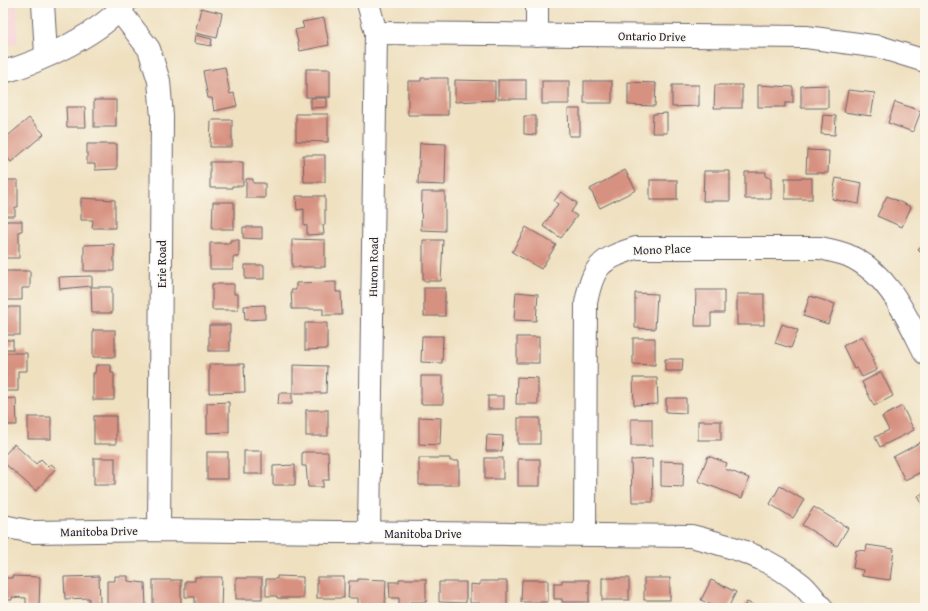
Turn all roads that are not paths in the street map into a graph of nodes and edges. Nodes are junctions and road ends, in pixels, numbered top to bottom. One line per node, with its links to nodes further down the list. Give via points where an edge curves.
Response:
1 (43, 3): 7 (street)
2 (368, 3): 5 (street, Huron Road)
3 (537, 3): 6 (street)
4 (122, 7): 7 (street, via 79,40); 12 (street, Erie Road, via 149,49 159,81 162,117)
5 (376, 33): 6 (street, Ontario Drive); 13 (street, Huron Road)
6 (537, 35): 8 (street, Ontario Drive, via 806,37 880,47)
7 (46, 55): 9 (street)
8 (925, 61)
9 (3, 72)
10 (925, 353): 14 (street, Mono Place, via 894,294 872,271 848,256 820,248 636,248 615,254 601,263 590,281 586,303)
11 (3, 526): 12 (street, Manitoba Drive, via 33,532)
12 (159, 530): 13 (street, Manitoba Drive)
13 (369, 533): 14 (street, Manitoba Drive)
14 (585, 534): 15 (street, Manitoba Drive, via 690,536 736,548 770,564 802,585)
15 (822, 608)

